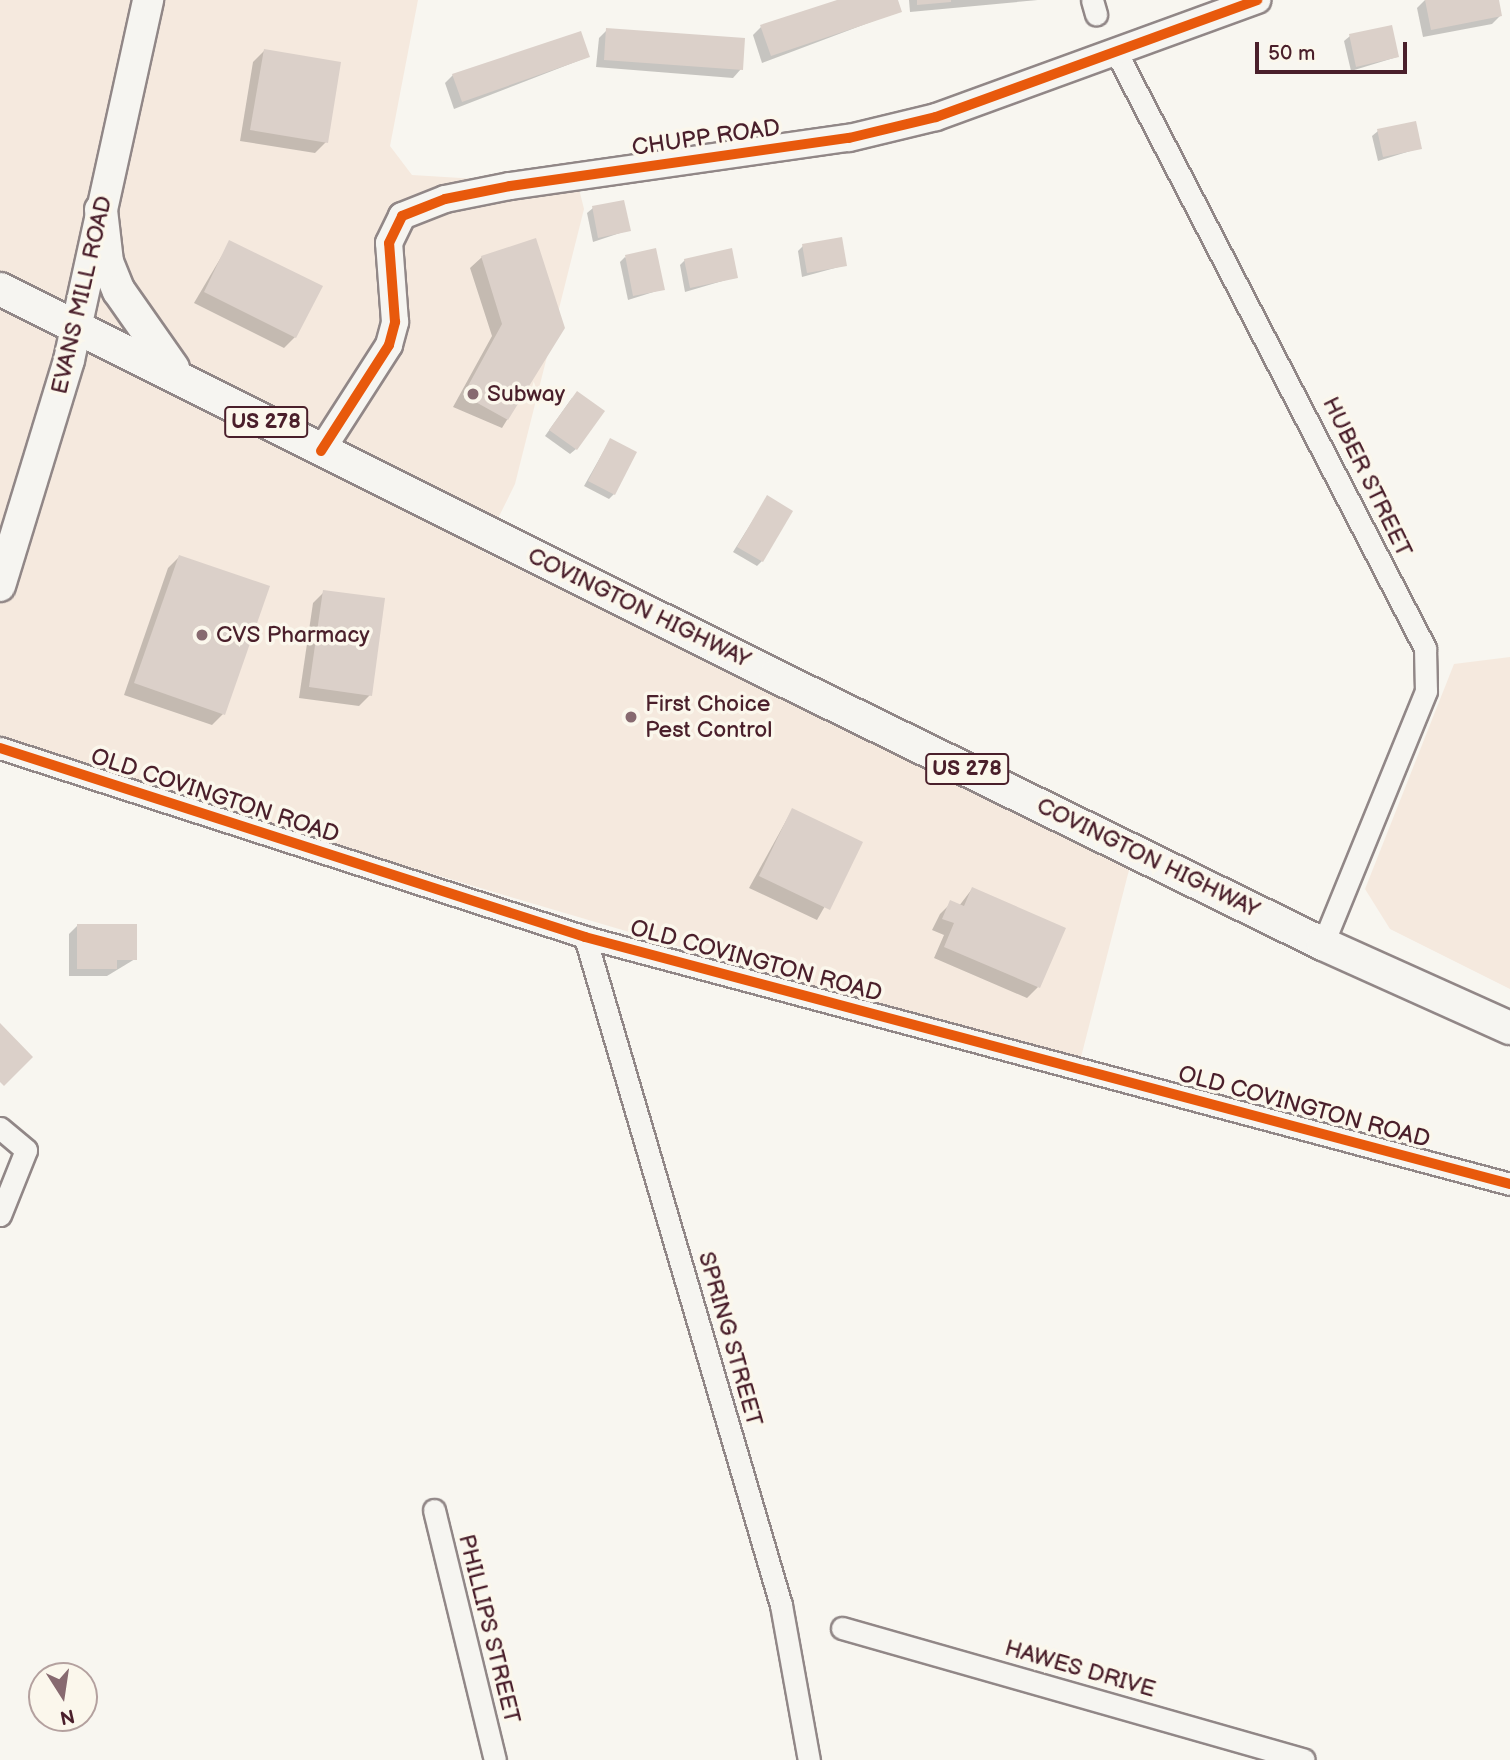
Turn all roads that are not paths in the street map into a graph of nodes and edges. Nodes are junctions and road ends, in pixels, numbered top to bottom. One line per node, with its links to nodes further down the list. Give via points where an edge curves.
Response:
1 (148, 0): 4 (main road, EVANS MILL ROAD)
2 (1257, 0): 3 (street, CHUPP ROAD)
3 (1115, 50): 8 (street, CHUPP ROAD, via 936,117 849,138 510,186 445,199 402,216 388,243 395,322 389,345); 12 (street, HUBER STREET, via 1425,648 1426,691)
4 (101, 210): 6 (main road, EVANS MILL ROAD); 7 (main road, via 107,262 119,291)
5 (0, 289): 6 (main road, COVINGTON HIGHWAY / US 278)
6 (78, 324): 7 (main road, COVINGTON HIGHWAY / US 278); 9 (main road, EVANS MILL ROAD, via 47,448)
7 (181, 377): 8 (main road, COVINGTON HIGHWAY / US 278)
8 (321, 451): 12 (main road, COVINGTON HIGHWAY / US 278)
9 (0, 586)
10 (0, 748): 11 (street, OLD COVINGTON ROAD)
11 (585, 937): 15 (street, OLD COVINGTON ROAD); 20 (street, SPRING STREET, via 781,1605)
12 (1323, 944): 13 (main road, COVINGTON HIGHWAY / US 278)
13 (1510, 1028)
14 (0, 1128): 16 (street, via 26,1150)
15 (1510, 1184)
16 (0, 1214)
17 (434, 1510): 19 (street, PHILLIPS STREET)
18 (842, 1628): 21 (street, HAWES DRIVE)
19 (495, 1760)
20 (809, 1760)
21 (1304, 1760)

